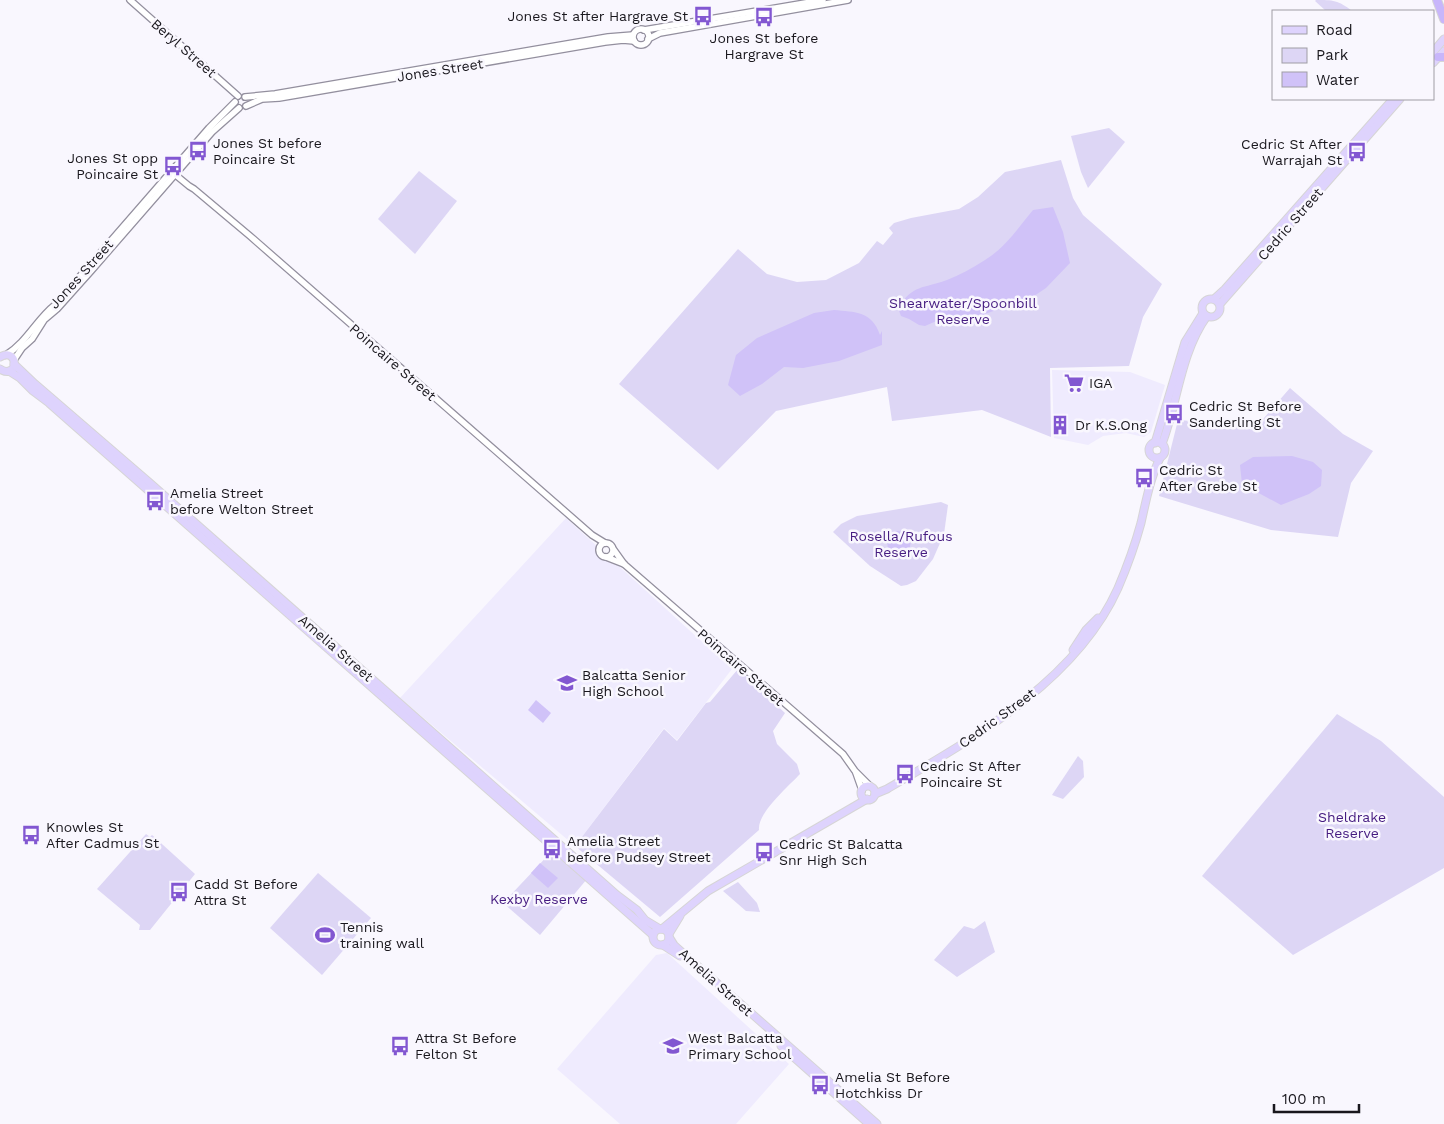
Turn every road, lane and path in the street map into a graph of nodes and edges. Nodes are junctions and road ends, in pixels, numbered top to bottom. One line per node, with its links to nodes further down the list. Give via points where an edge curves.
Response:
1 (130, 0): 12 (street, Beryl Street)
2 (822, 0): 6 (street, Jones Street)
3 (848, 0): 8 (street, Jones Street, via 660,33)
4 (1437, 0): 5 (highway)
5 (1444, 19)
6 (644, 30): 7 (street, Jones Street, via 639,30); 8 (street)
7 (634, 38): 8 (street, Jones Street, via 642,45); 12 (street, Jones Street, via 608,37 274,94); 16 (street, Jones Street, via 262,99)
8 (648, 39)
9 (1444, 39): 11 (main road)
10 (1444, 50): 11 (main road)
11 (1437, 57)
12 (242, 96): 15 (street, Jones Street); 16 (street, via 247,100)
13 (1392, 100): 19 (main road, Cedric Street)
14 (1399, 100): 20 (main road, Cedric Street)
15 (234, 102): 17 (street); 18 (street, Jones Street, via 208,128)
16 (246, 106): 17 (street, Jones Street)
17 (239, 108): 18 (street, Jones Street)
18 (175, 172): 22 (street, Jones Street, via 28,335); 23 (street, Jones Street, via 66,300 41,324); 29 (street, Poincaire Street)
19 (1214, 299): 20 (main road); 21 (main road, Cedric Street, via 1204,302)
20 (1220, 304): 21 (main road, Cedric Street, via 1214,317)
21 (1205, 315): 25 (main road, Cedric Street, via 1186,342)
22 (3, 355): 23 (main road, Amelia Street, via 11,356)
23 (14, 362): 24 (main road, via 13,368); 41 (main road, Amelia Street, via 35,384 645,920)
24 (3, 371): 42 (main road, Amelia Street, via 20,378 147,488)
25 (1159, 444): 26 (main road, Cedric Street, via 1149,449); 27 (main road, Cedric Street, via 1165,452)
26 (1151, 456): 27 (main road); 28 (main road, Cedric Street)
27 (1160, 458): 28 (main road, Cedric Street)
28 (1152, 475): 36 (main road, Cedric Street, via 1132,550 1117,590 1097,627 1080,648 1007,714 898,781)
29 (592, 536): 30 (street, Poincaire Street); 31 (street, Poincaire Street)
30 (605, 543): 31 (street); 32 (street, via 612,545)
31 (599, 549): 33 (street)
32 (614, 550): 33 (street); 34 (street, Poincaire Street)
33 (606, 557): 34 (street, Poincaire Street)
34 (624, 564): 35 (street, Poincaire Street, via 843,754)
35 (855, 771): 36 (street, Poincaire Street); 37 (street, Poincaire Street)
36 (873, 789): 37 (main road, Cedric Street, via 865,786); 38 (main road, Cedric Street, via 872,798)
37 (862, 791): 38 (main road); 39 (main road, Cedric Street)
38 (866, 800): 39 (main road, Cedric Street)
39 (838, 815): 40 (main road, Cedric Street, via 708,891)
40 (683, 912): 41 (main road, Cedric Street); 43 (main road, Cedric Street)
41 (661, 929): 42 (main road); 43 (main road)
42 (653, 935): 44 (main road, via 656,943)
43 (669, 935): 44 (main road); 46 (main road, Amelia Street, via 674,945)
44 (663, 945): 45 (main road, Amelia Street, via 671,948)
45 (869, 1124)
46 (877, 1124)

